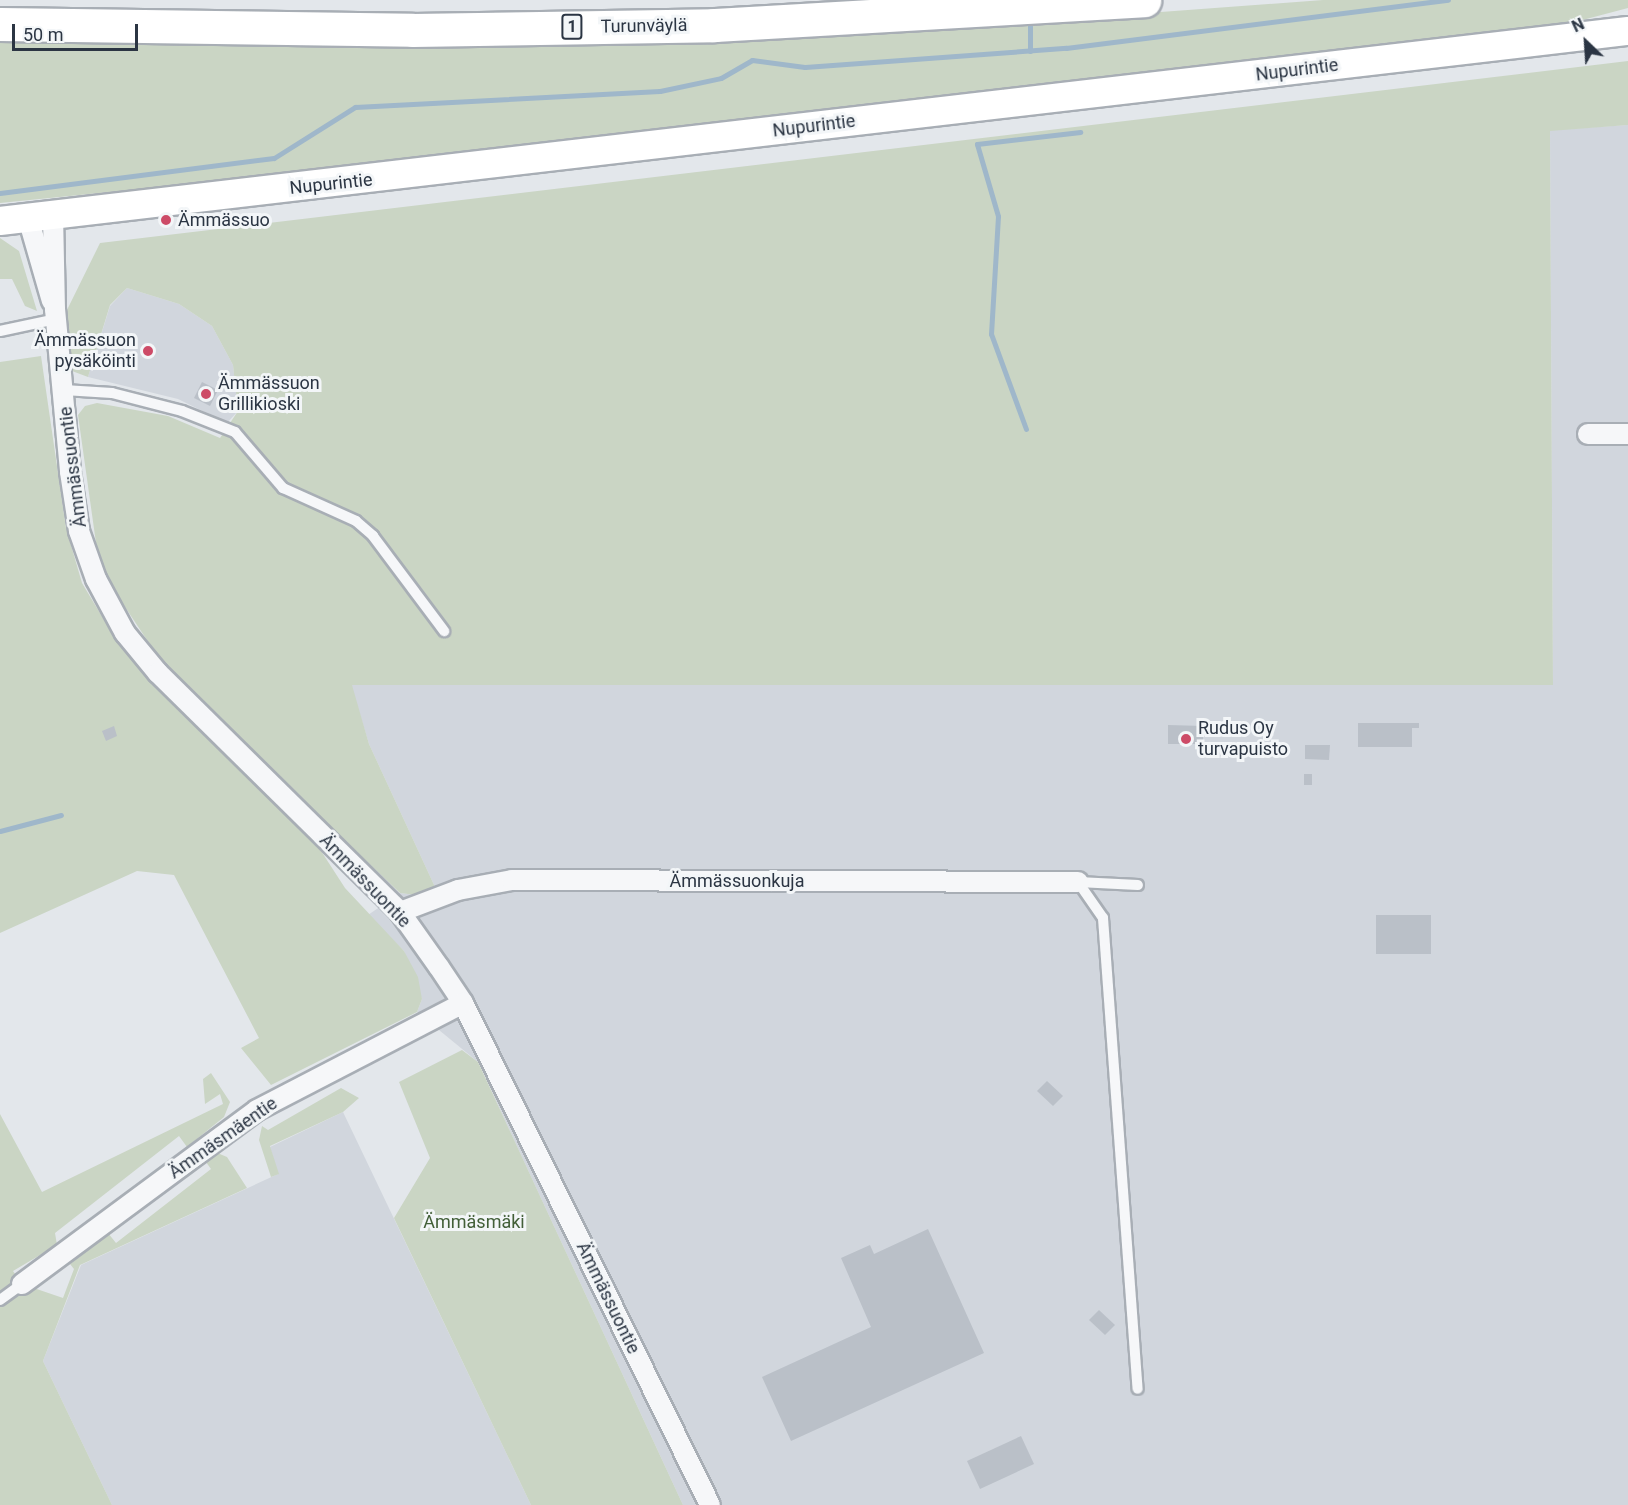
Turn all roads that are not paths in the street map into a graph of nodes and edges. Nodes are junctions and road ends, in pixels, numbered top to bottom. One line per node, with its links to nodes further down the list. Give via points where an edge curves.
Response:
1 (1144, 0): 2 (highway, Turunväylä / 1, via 714,25 365,30)
2 (0, 24)
3 (1628, 31): 4 (main road, Nupurintie)
4 (41, 217): 5 (main road, Nupurintie); 6 (street, Ämmässuontie)
5 (0, 222)
6 (56, 314): 7 (lane); 8 (street, Ämmässuontie)
7 (0, 331)
8 (64, 390): 11 (lane, via 112,393 182,411 235,432 283,488 356,521 373,536); 14 (street, Ämmässuontie, via 80,531 96,579 125,633 158,674)
9 (1588, 434): 10 (street)
10 (1628, 434)
11 (444, 631)
12 (1078, 882): 13 (lane); 14 (street, Ämmässuonkuja, via 512,880 458,890); 18 (lane, via 1102,918)
13 (1138, 885)
14 (400, 912): 15 (street, Ämmässuontie)
15 (462, 1003): 16 (street, Ämmäsmäentie, via 257,1110); 19 (street, Ämmässuontie)
16 (22, 1284): 17 (lane, Ämmäsmäentie)
17 (0, 1300)
18 (1138, 1389)
19 (710, 1505)

